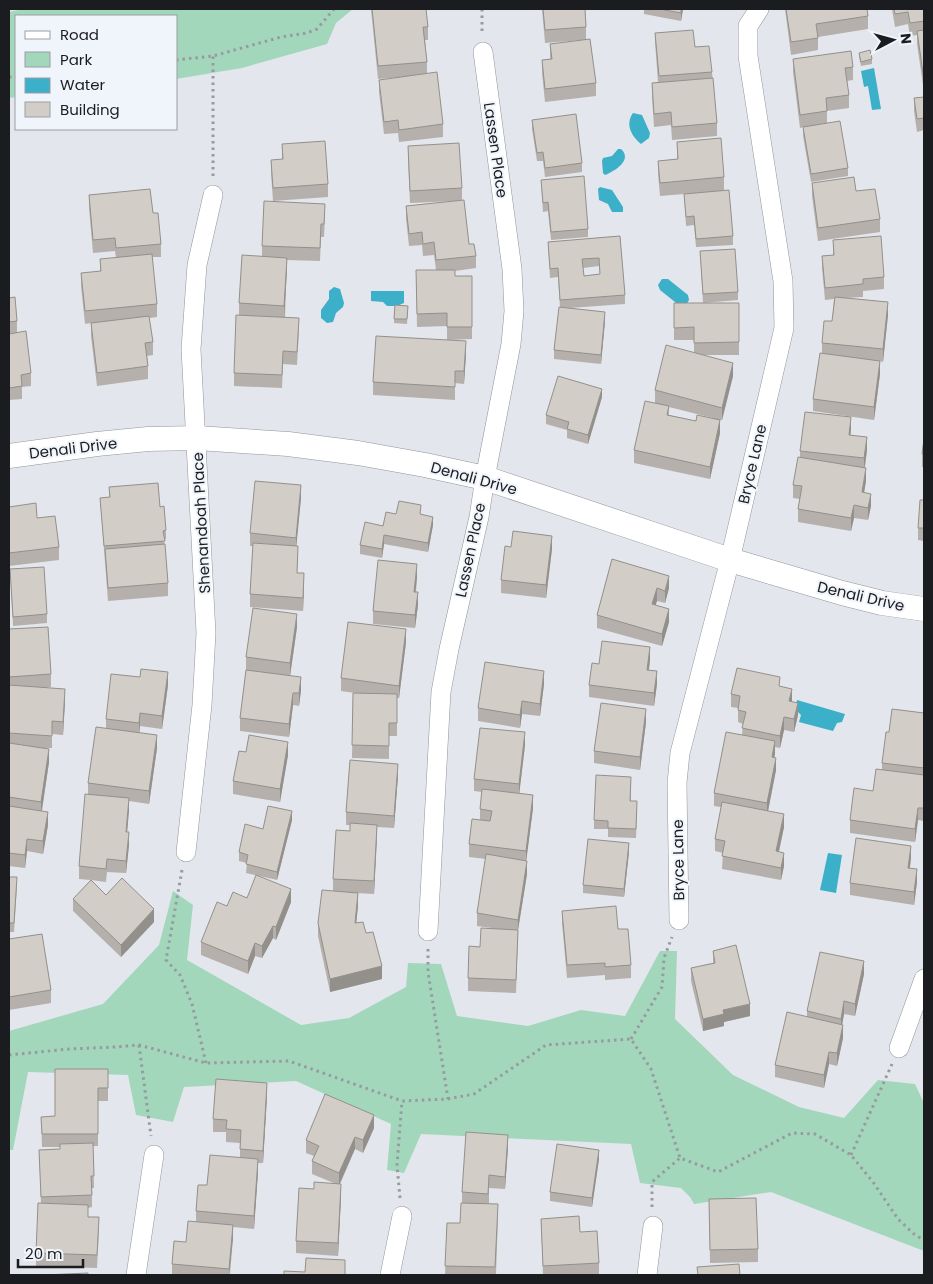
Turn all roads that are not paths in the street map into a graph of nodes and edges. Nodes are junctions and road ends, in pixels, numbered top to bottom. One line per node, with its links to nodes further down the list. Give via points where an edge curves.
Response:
1 (759, 9): 7 (street, Bryce Lane, via 748,26 748,56 783,281 784,328)
2 (483, 52): 6 (street, Lassen Place, via 512,269 514,312 511,344)
3 (212, 195): 4 (street, Shenandoah Place, via 197,265 191,349)
4 (196, 438): 5 (street, Denali Drive, via 148,439); 6 (street, Denali Drive, via 288,444 358,453); 9 (street, Shenandoah Place, via 206,633 202,705)
5 (9, 456)
6 (485, 478): 7 (street, Denali Drive); 11 (street, Lassen Place, via 441,692)
7 (730, 560): 8 (street, Denali Drive, via 842,593); 10 (street, Bryce Lane, via 680,753 677,783)
8 (924, 609)
9 (186, 852)
10 (679, 920)
11 (428, 931)
12 (924, 979): 13 (street)
13 (900, 1048)
14 (154, 1155): 17 (street)
15 (402, 1216): 18 (street)
16 (653, 1226): 19 (street)
17 (136, 1275)
18 (390, 1275)
19 (647, 1275)

